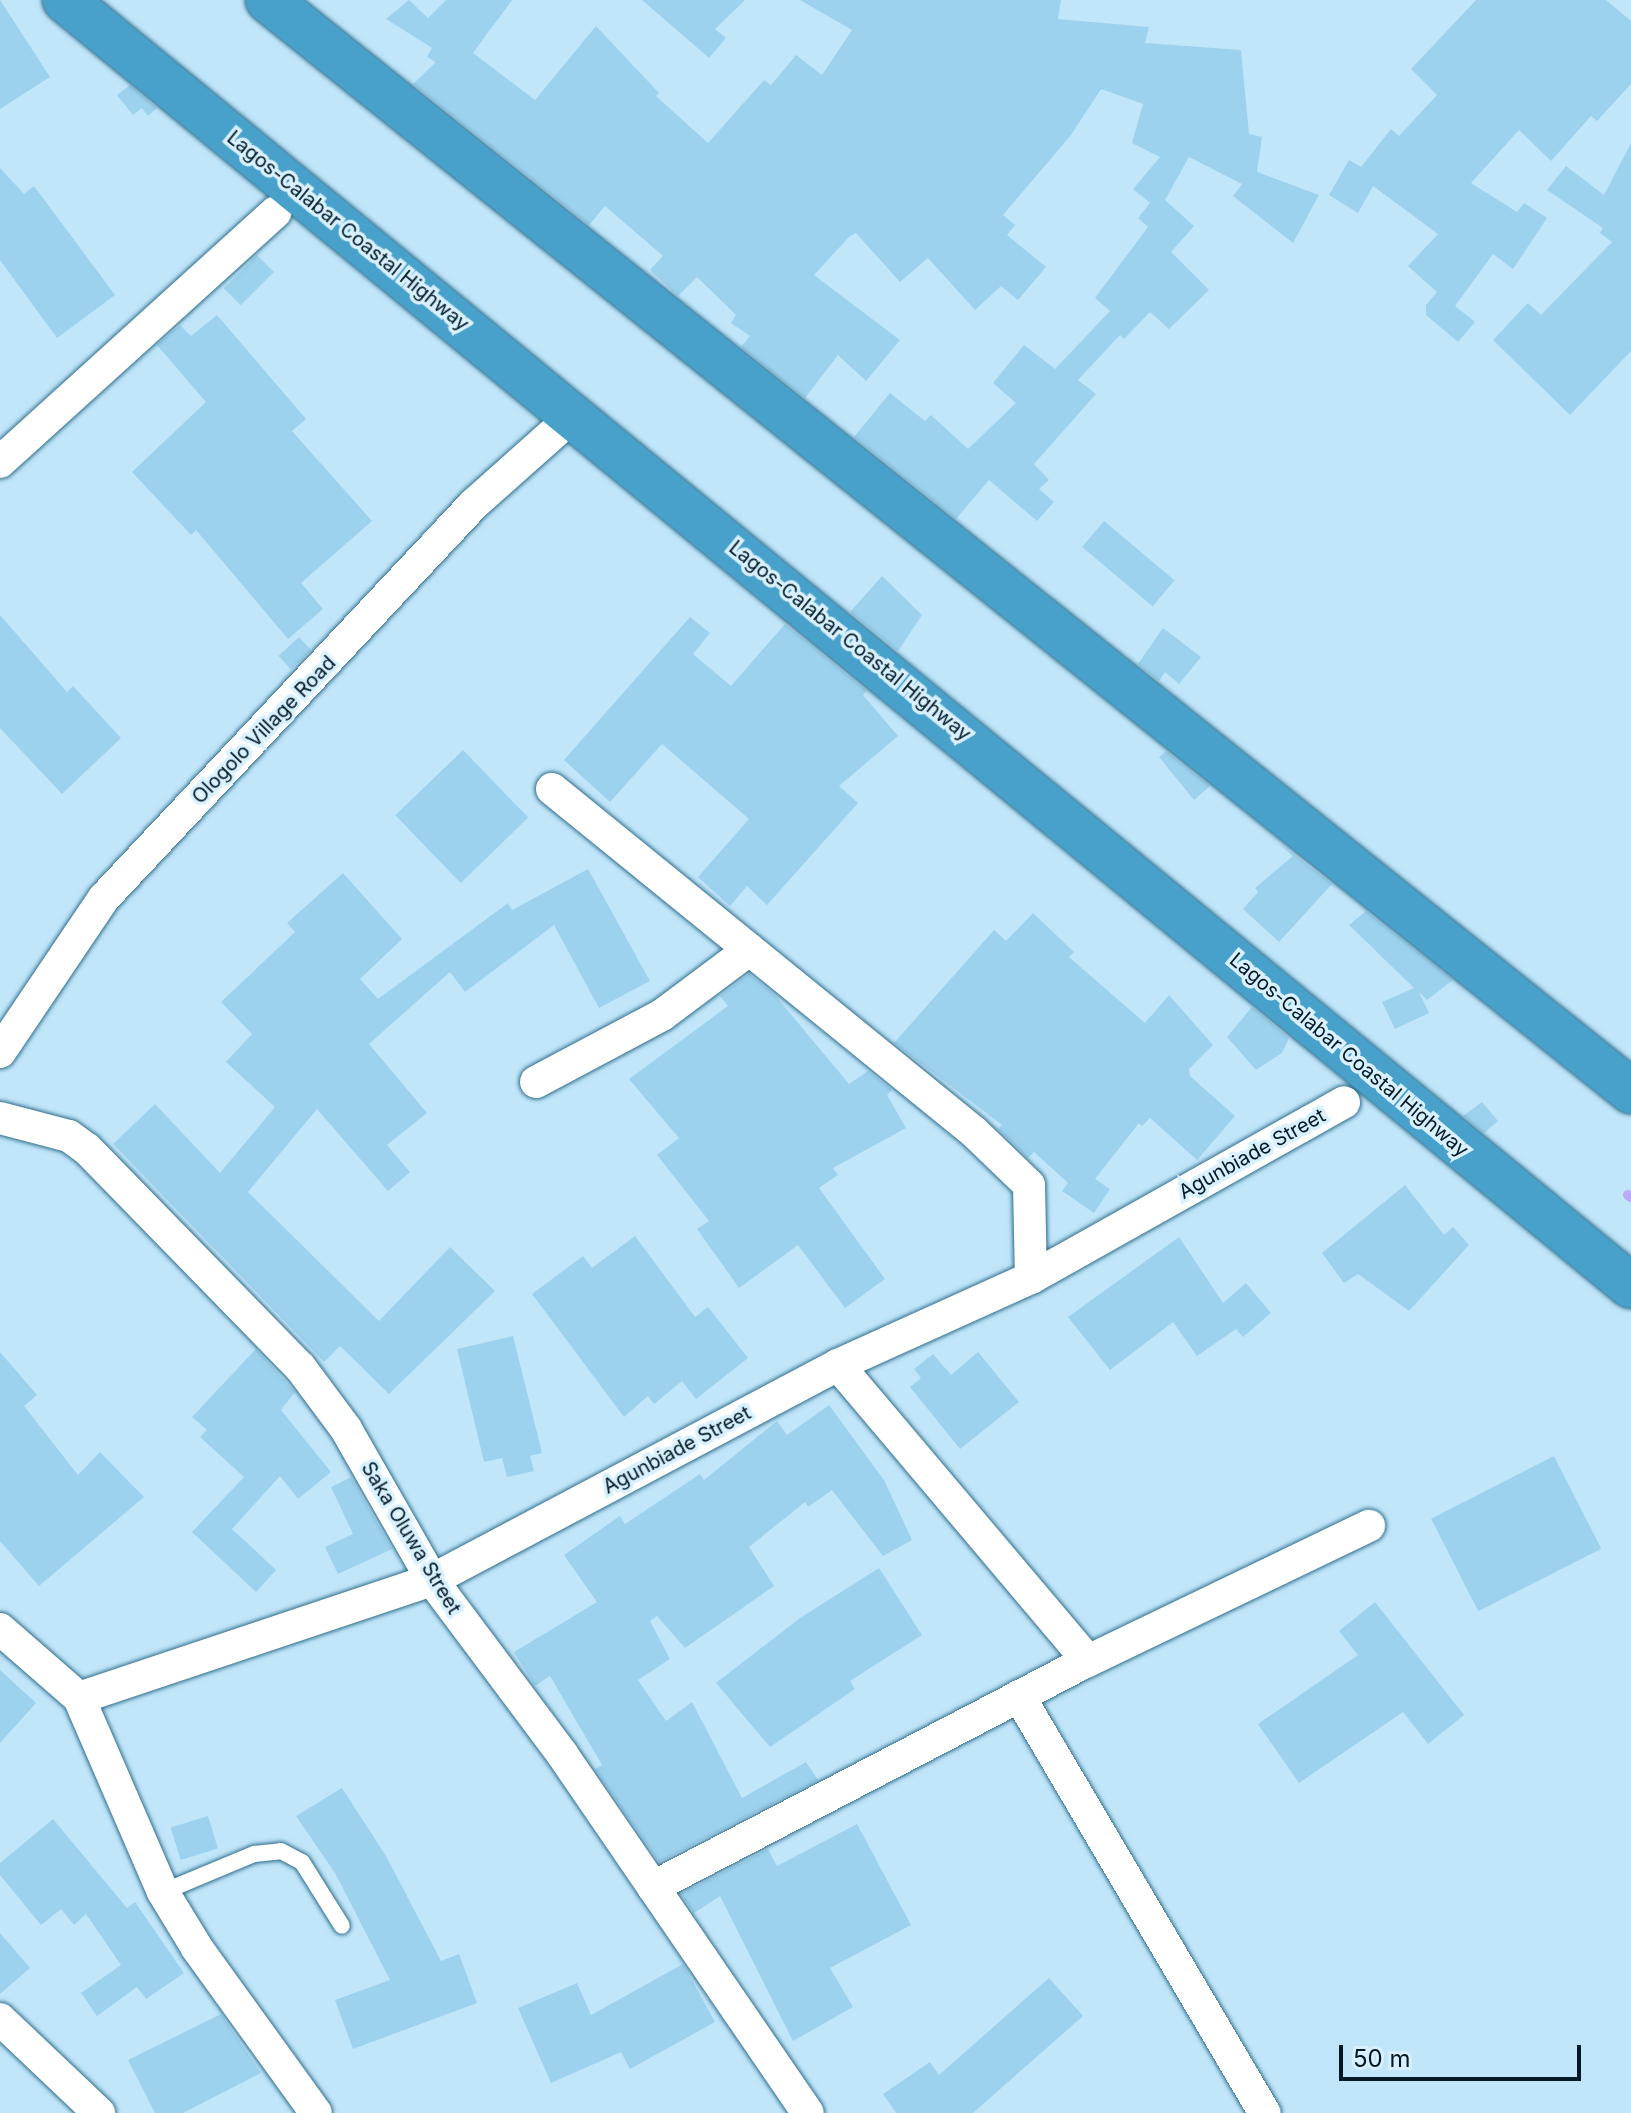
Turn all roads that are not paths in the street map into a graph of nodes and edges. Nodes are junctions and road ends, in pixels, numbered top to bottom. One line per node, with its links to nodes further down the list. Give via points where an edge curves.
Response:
1 (65, 0): 14 (highway, Lagos-Calabar Coastal Highway)
2 (268, 0): 10 (highway)
3 (276, 212): 5 (street)
4 (556, 431): 8 (street, Ologolo Village Road, via 474,504 104,898)
5 (0, 462)
6 (552, 789): 7 (street)
7 (749, 950): 9 (street, via 662,1015); 13 (street, via 974,1132 1029,1185)
8 (0, 1052)
9 (536, 1082)
10 (1631, 1091)
11 (1344, 1102): 13 (street, Agunbiade Street)
12 (0, 1118): 17 (street, Saka Oluwa Street, via 69,1136 87,1149 300,1367 346,1429)
13 (1031, 1278): 15 (street, Agunbiade Street)
14 (1631, 1286)
15 (838, 1365): 17 (street, Agunbiade Street); 19 (street)
16 (1369, 1526): 19 (street)
17 (432, 1580): 21 (street, Agunbiade Street); 22 (street, Saka Oluwa Street)
18 (0, 1629): 21 (street)
19 (1088, 1661): 20 (street)
20 (1019, 1696): 22 (street); 29 (street)
21 (79, 1698): 23 (street)
22 (653, 1887): 28 (street, Saka Oluwa Street)
23 (163, 1892): 24 (lane, via 254,1854 281,1851 302,1862); 27 (street)
24 (342, 1926)
25 (0, 2019): 26 (street)
26 (99, 2113)
27 (316, 2113)
28 (808, 2113)
29 (1265, 2113)

